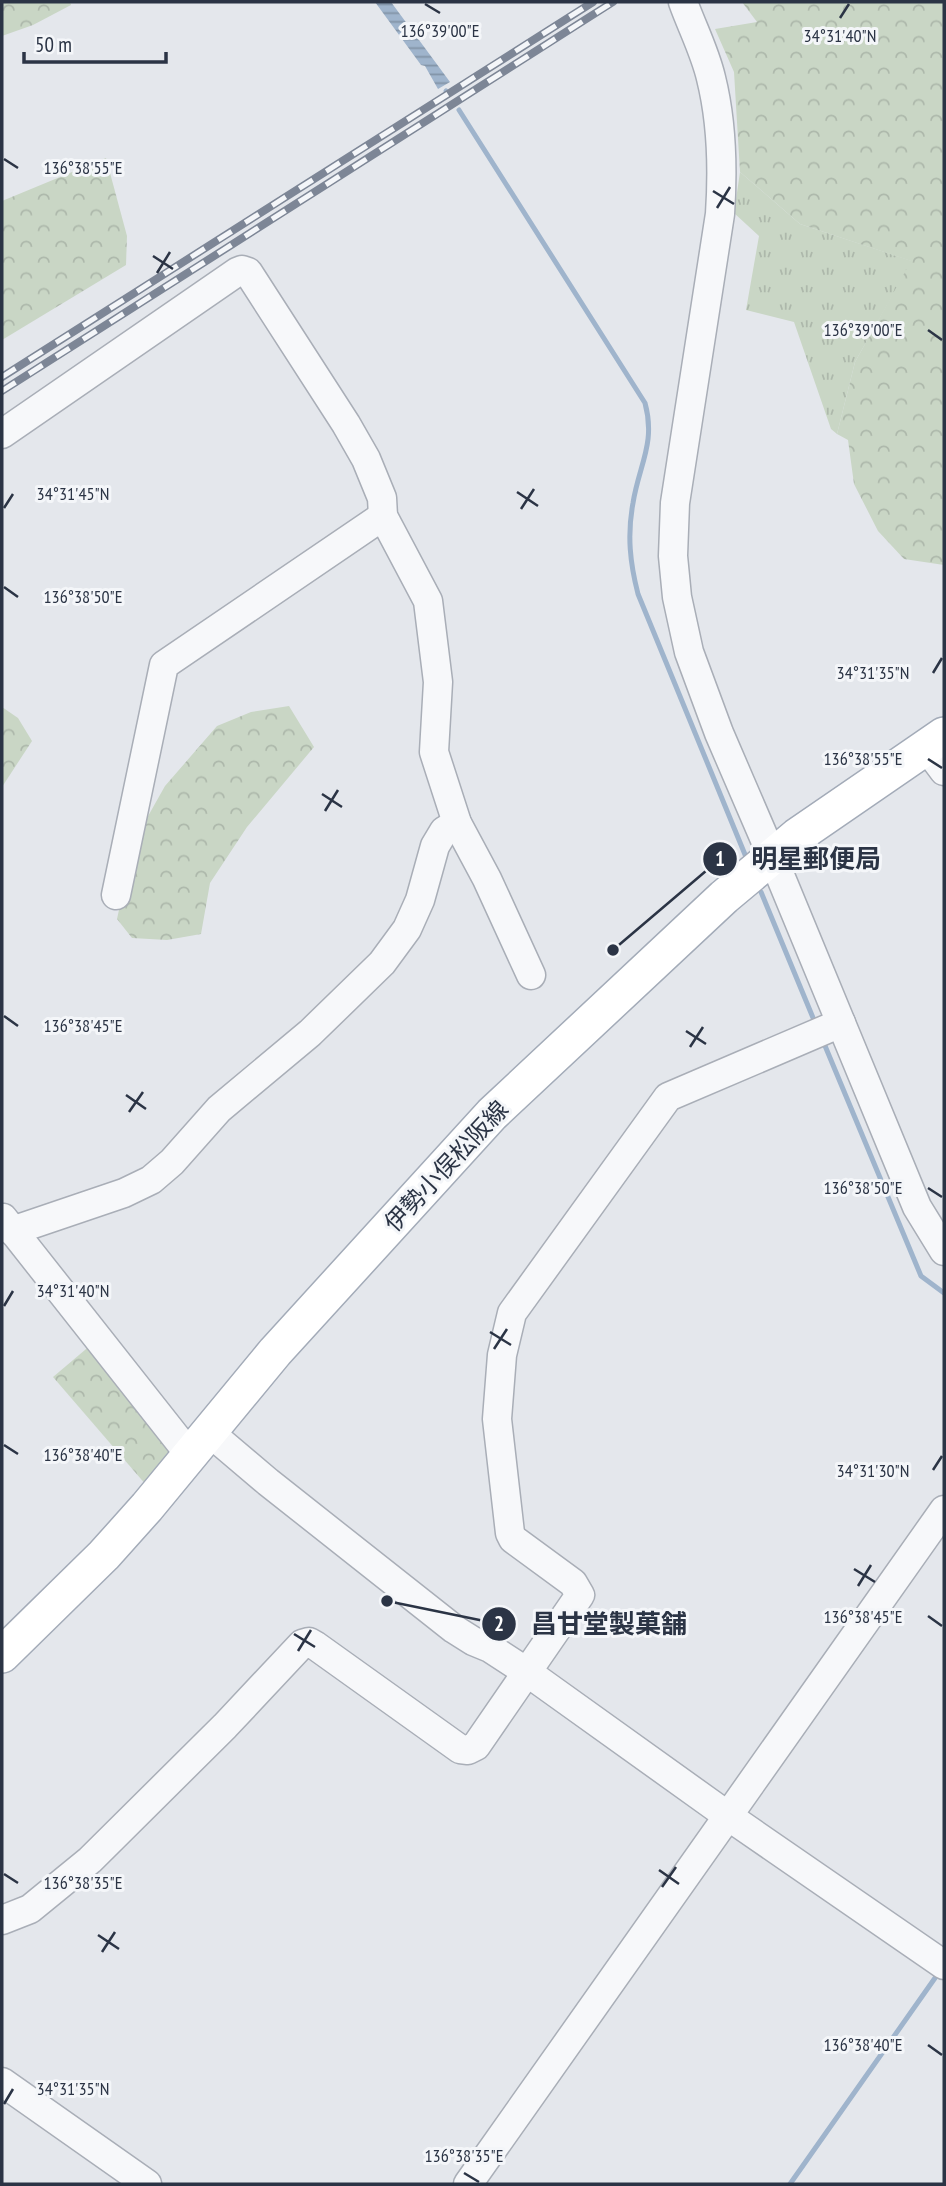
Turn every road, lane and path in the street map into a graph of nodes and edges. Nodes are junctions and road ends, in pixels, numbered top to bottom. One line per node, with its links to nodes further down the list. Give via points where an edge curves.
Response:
1 (683, 2): 6 (street, via 711,77 722,179 676,503 673,556 677,597 689,652)
2 (2, 434): 3 (street, via 242,270 248,272 346,424 382,498)
3 (383, 516): 5 (street, via 428,601 438,682 434,752); 7 (street, via 164,665)
4 (938, 751): 6 (main road, 伊勢小俣松阪線, via 832,811)
5 (457, 823): 8 (street); 10 (street, via 444,831 435,846 407,929 382,963 310,1033 219,1109 172,1163 151,1180 124,1192)
6 (772, 856): 9 (street); 12 (main road, 伊勢小俣松阪線, via 492,1114 275,1352)
7 (116, 895)
8 (531, 975)
9 (826, 1029): 11 (street); 15 (street, via 668,1097 512,1313 502,1355 497,1419 510,1533 573,1583 580,1595)
10 (7, 1223): 12 (street)
11 (944, 1251)
12 (200, 1443): 14 (main road, 伊勢小俣松阪線, via 104,1555); 15 (street, via 268,1482 434,1614)
13 (944, 1510): 16 (street)
14 (2, 1655)
15 (527, 1672): 16 (street); 17 (street, via 476,1746 468,1750 460,1749 316,1646 302,1644 90,1860 30,1909)
16 (728, 1816): 18 (street); 21 (street)
17 (2, 1920)
18 (944, 1965)
19 (2, 2082): 20 (street)
20 (147, 2184)
21 (468, 2184)

